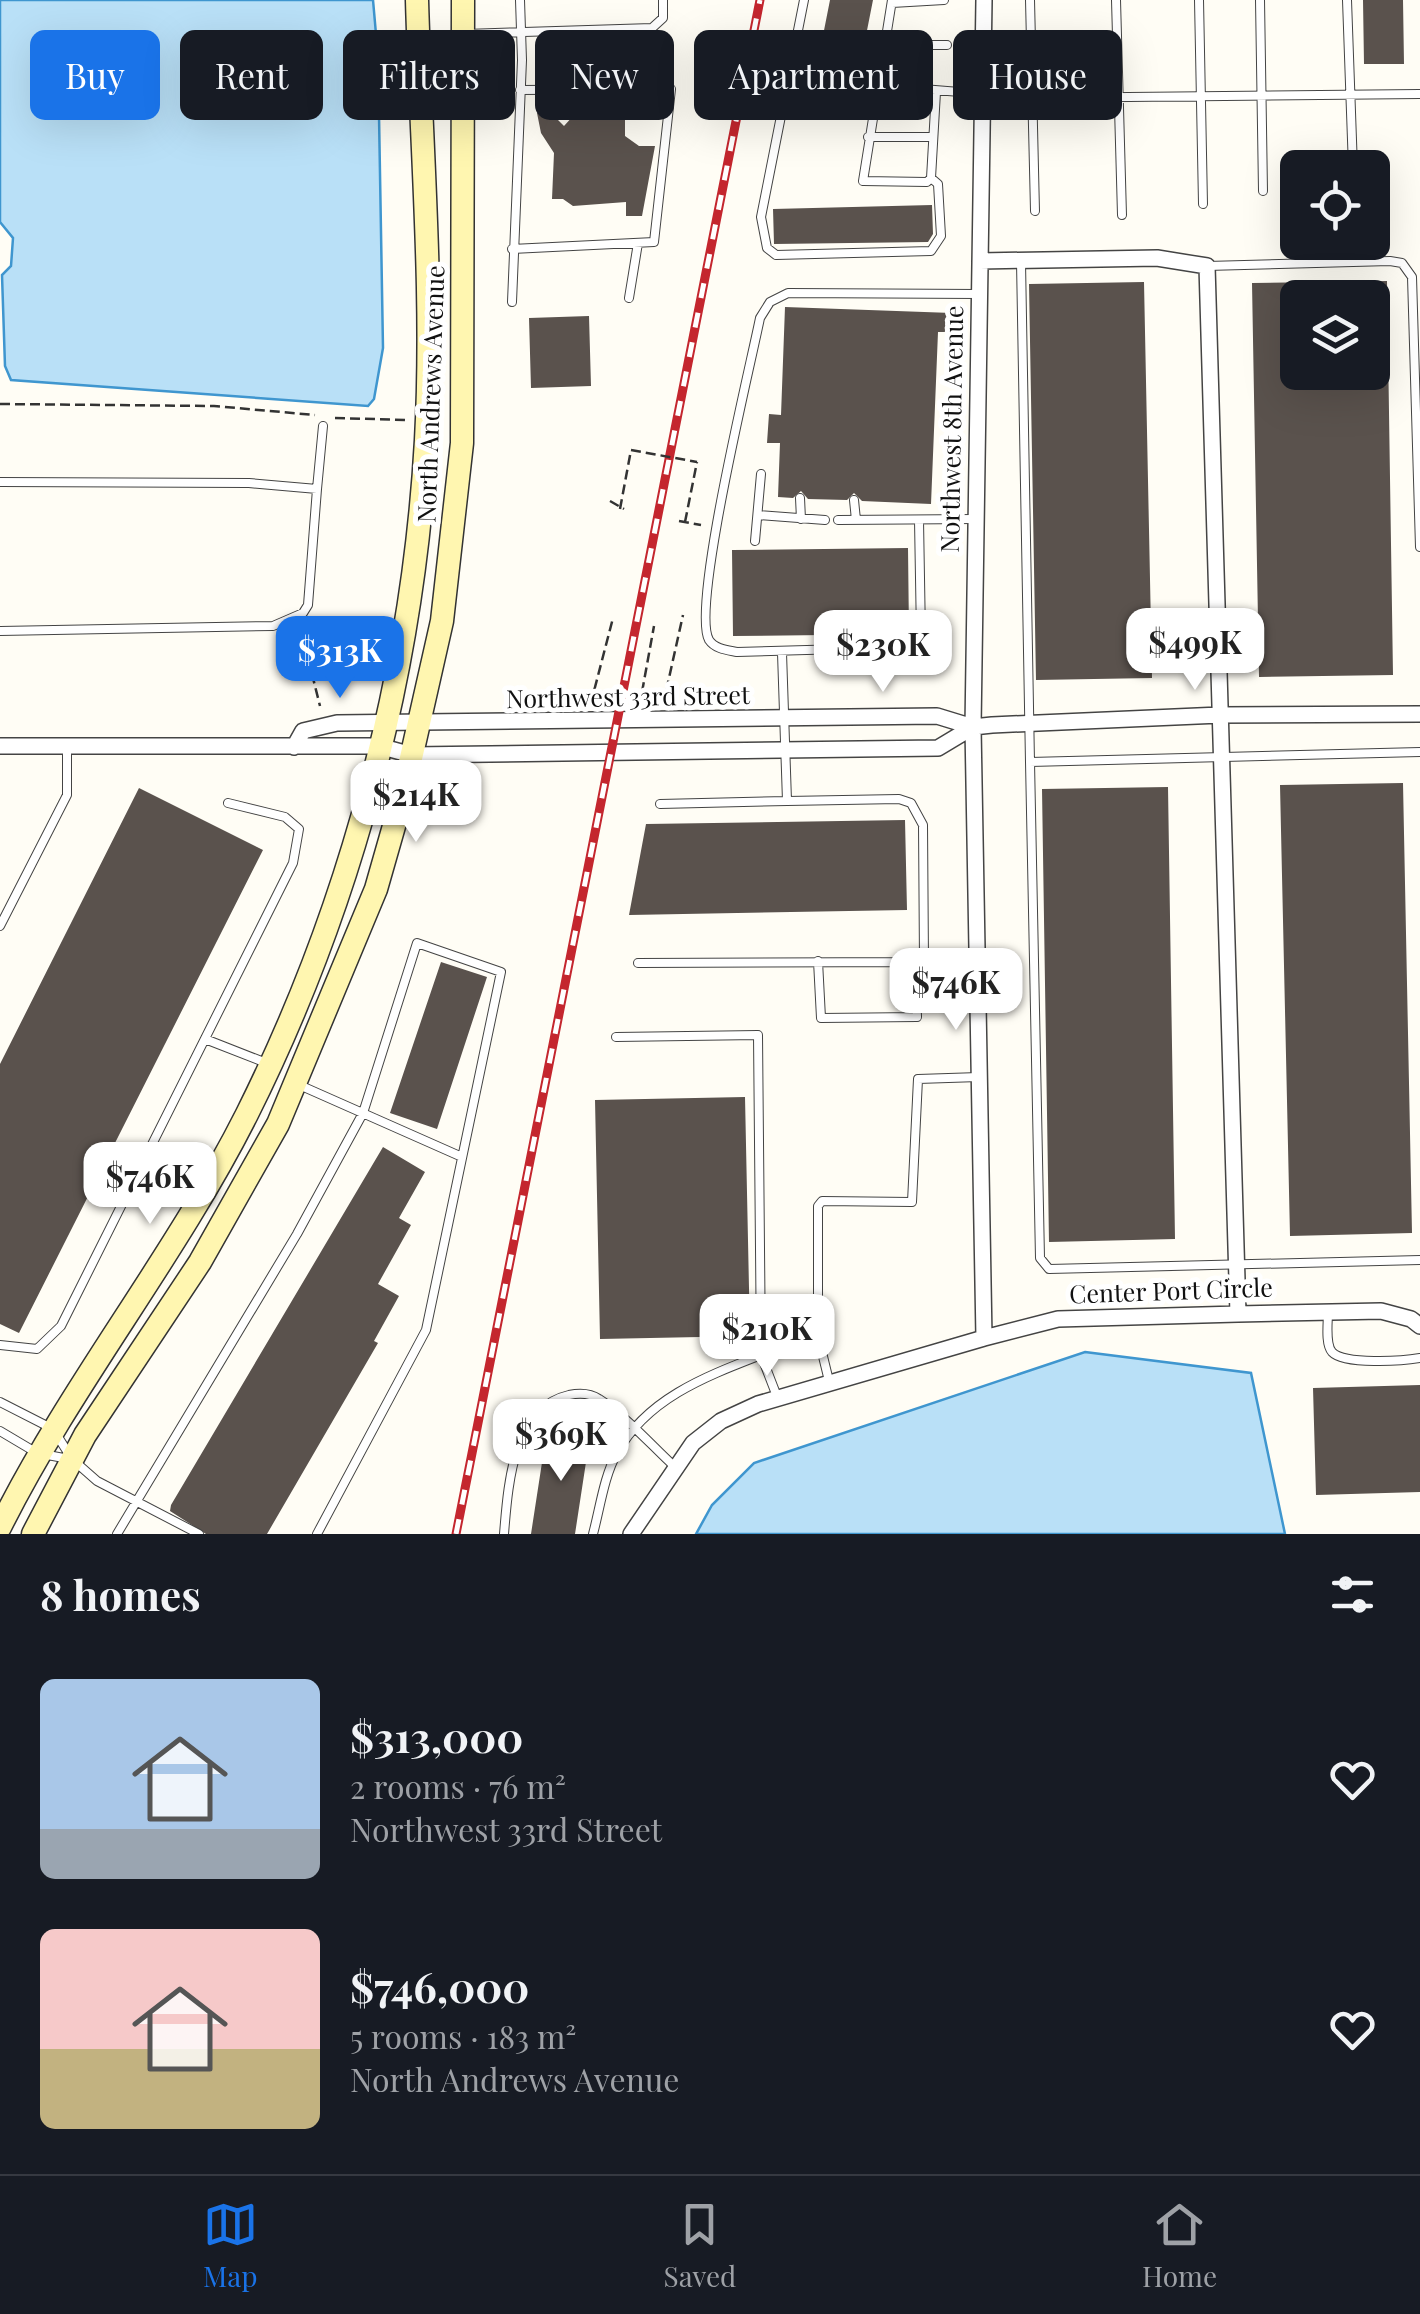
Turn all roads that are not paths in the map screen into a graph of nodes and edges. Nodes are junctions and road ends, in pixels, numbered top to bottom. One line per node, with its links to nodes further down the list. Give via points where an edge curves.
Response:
1 (417, 0): 78 (street, North Andrews Avenue, via 426,439 417,544)
2 (462, 0): 14 (street, North Andrews Avenue)
3 (520, 0): 21 (lane)
4 (664, 0): 21 (lane, via 664,18 652,28)
5 (804, 0): 15 (lane)
6 (944, 0): 13 (lane)
7 (984, 0): 17 (street, Northwest 8th Avenue)
8 (1030, 0): 18 (lane)
9 (1116, 0): 19 (lane)
10 (1199, 0): 30 (lane)
11 (1260, 0): 31 (lane)
12 (1347, 0): 29 (lane)
13 (892, 1): 16 (lane)
14 (463, 30)
15 (798, 30)
16 (887, 30)
17 (984, 30)
18 (1031, 30)
19 (1116, 30)
20 (515, 33): 21 (lane)
21 (519, 33): 24 (lane)
22 (933, 46): 23 (lane)
23 (947, 46)
24 (520, 90): 47 (lane, via 671,89 654,242); 48 (lane)
25 (933, 92): 26 (lane)
26 (936, 92): 27 (lane); 40 (lane)
27 (953, 93)
28 (1420, 94): 29 (lane)
29 (1351, 95): 31 (lane); 41 (lane)
30 (1200, 96): 31 (lane); 32 (lane); 44 (lane)
31 (1261, 96): 43 (lane)
32 (1122, 97)
33 (463, 120): 76 (street, North Andrews Avenue, via 462,443 442,621)
34 (780, 120): 42 (lane, via 761,217 767,248 776,255 931,251 941,236 938,184)
35 (871, 120): 39 (lane)
36 (983, 120): 50 (street, Northwest 8th Avenue)
37 (1034, 120): 45 (lane)
38 (1118, 120): 46 (lane)
39 (868, 137): 40 (lane); 42 (lane, via 862,181 868,185)
40 (933, 137): 42 (lane)
41 (1353, 150)
42 (931, 178)
43 (1264, 192)
44 (1203, 204)
45 (1036, 210)
46 (1122, 215)
47 (638, 243): 48 (lane); 53 (lane)
48 (512, 250): 54 (lane)
49 (1021, 261): 50 (street); 51 (street, via 1157,258); 75 (lane)
50 (980, 262): 52 (street, Northwest 8th Avenue)
51 (1207, 266): 69 (lane, via 1390,261 1408,270); 73 (street)
52 (979, 294): 63 (street, Northwest 8th Avenue); 71 (lane, via 788,294 770,302 760,318 704,617 709,640 719,649)
53 (629, 298)
54 (512, 302)
55 (323, 426): 58 (lane)
56 (761, 474): 61 (lane)
57 (0, 482): 58 (lane)
58 (316, 489): 70 (lane, via 308,605 288,622)
59 (800, 498): 62 (lane)
60 (854, 500): 66 (lane)
61 (758, 515): 62 (lane); 68 (lane)
62 (802, 519): 64 (lane)
63 (976, 519): 67 (lane); 77 (street, Northwest 8th Avenue)
64 (825, 520)
65 (838, 520): 66 (lane)
66 (856, 520): 67 (lane)
67 (919, 520): 71 (lane, via 921,636 914,647)
68 (755, 541)
69 (1420, 547)
70 (0, 631)
71 (782, 653): 74 (lane)
72 (1420, 714): 73 (street, Northwest 33rd Street)
73 (1220, 715): 75 (street, Northwest 33rd Street); 85 (street)
74 (784, 719): 76 (street, Northwest 33rd Street); 77 (street, Northwest 33rd Street, via 937,716); 82 (lane)
75 (1028, 723): 77 (street, Northwest 33rd Street); 86 (lane)
76 (420, 725): 78 (street, Northwest 33rd Street); 84 (street, North Andrews Avenue)
77 (973, 728): 82 (street, Northwest 33rd Street, via 938,748); 94 (street, Northwest 8th Avenue)
78 (382, 735): 81 (street, Northwest 33rd Street); 81 (street, Northwest 33rd Street, via 337,723 303,731); 84 (street, Northwest 33rd Street); 97 (street, North Andrews Avenue, via 344,880)
79 (67, 744): 80 (street, Northwest 33rd Street); 81 (street, Northwest 33rd Street); 90 (lane, via 67,795)
80 (0, 746)
81 (294, 748)
82 (786, 750): 84 (street, Northwest 33rd Street); 87 (lane)
83 (1420, 752): 85 (lane)
84 (412, 754): 99 (street, North Andrews Avenue, via 376,889)
85 (1221, 756): 86 (lane); 103 (street)
86 (1030, 762): 103 (lane, via 1040,1258 1049,1269)
87 (787, 801): 89 (lane); 92 (lane, via 899,799 918,810)
88 (228, 804): 96 (lane, via 286,816 299,828 298,839 293,863)
89 (660, 804)
90 (0, 926)
91 (818, 961): 92 (lane); 92 (lane, via 821,1018 916,1017); 93 (lane)
92 (924, 962): 94 (lane, via 936,970)
93 (638, 963)
94 (977, 971): 98 (street, Northwest 8th Avenue)
95 (616, 1037): 109 (lane, via 758,1035)
96 (205, 1038): 97 (lane); 108 (lane, via 62,1326 37,1349)
97 (269, 1064): 114 (street, North Andrews Avenue, via 164,1255)
98 (979, 1077): 107 (street, Northwest 8th Avenue); 111 (lane, via 918,1079 912,1202 818,1206 818,1336)
99 (295, 1083): 100 (lane); 118 (street, North Andrews Avenue, via 200,1262)
100 (363, 1113): 101 (lane); 101 (lane, via 418,943 502,972); 120 (lane)
101 (462, 1157): 125 (lane, via 426,1330)
102 (1420, 1260): 103 (lane)
103 (1236, 1264): 105 (street)
104 (1328, 1312): 105 (street, Center Port Circle); 106 (street, Center Port Circle, via 1381,1311); 110 (lane, via 1336,1355)
105 (1238, 1314): 107 (street, Center Port Circle, via 1058,1319)
106 (1420, 1326)
107 (984, 1338): 111 (street, Center Port Circle)
108 (0, 1345)
109 (761, 1355): 112 (lane); 115 (lane, via 691,1382)
110 (1420, 1358)
111 (830, 1384): 112 (street, Center Port Circle)
112 (778, 1399): 119 (street, Center Port Circle, via 721,1421)
113 (0, 1402): 114 (lane)
114 (52, 1430): 117 (street, North Andrews Avenue); 118 (lane)
115 (632, 1430): 119 (lane); 126 (lane, via 597,1397 580,1393 537,1413 522,1431); 127 (lane, via 615,1455)
116 (0, 1432): 117 (lane)
117 (37, 1452): 118 (lane); 121 (street, North Andrews Avenue)
118 (72, 1460): 120 (lane, via 97,1481); 122 (street, North Andrews Avenue)
119 (675, 1466): 128 (street, Center Port Circle)
120 (138, 1500): 123 (lane); 124 (lane)
121 (0, 1527)
122 (33, 1534)
123 (117, 1534)
124 (198, 1534)
125 (318, 1534)
126 (504, 1534)
127 (592, 1534)
128 (631, 1534)

